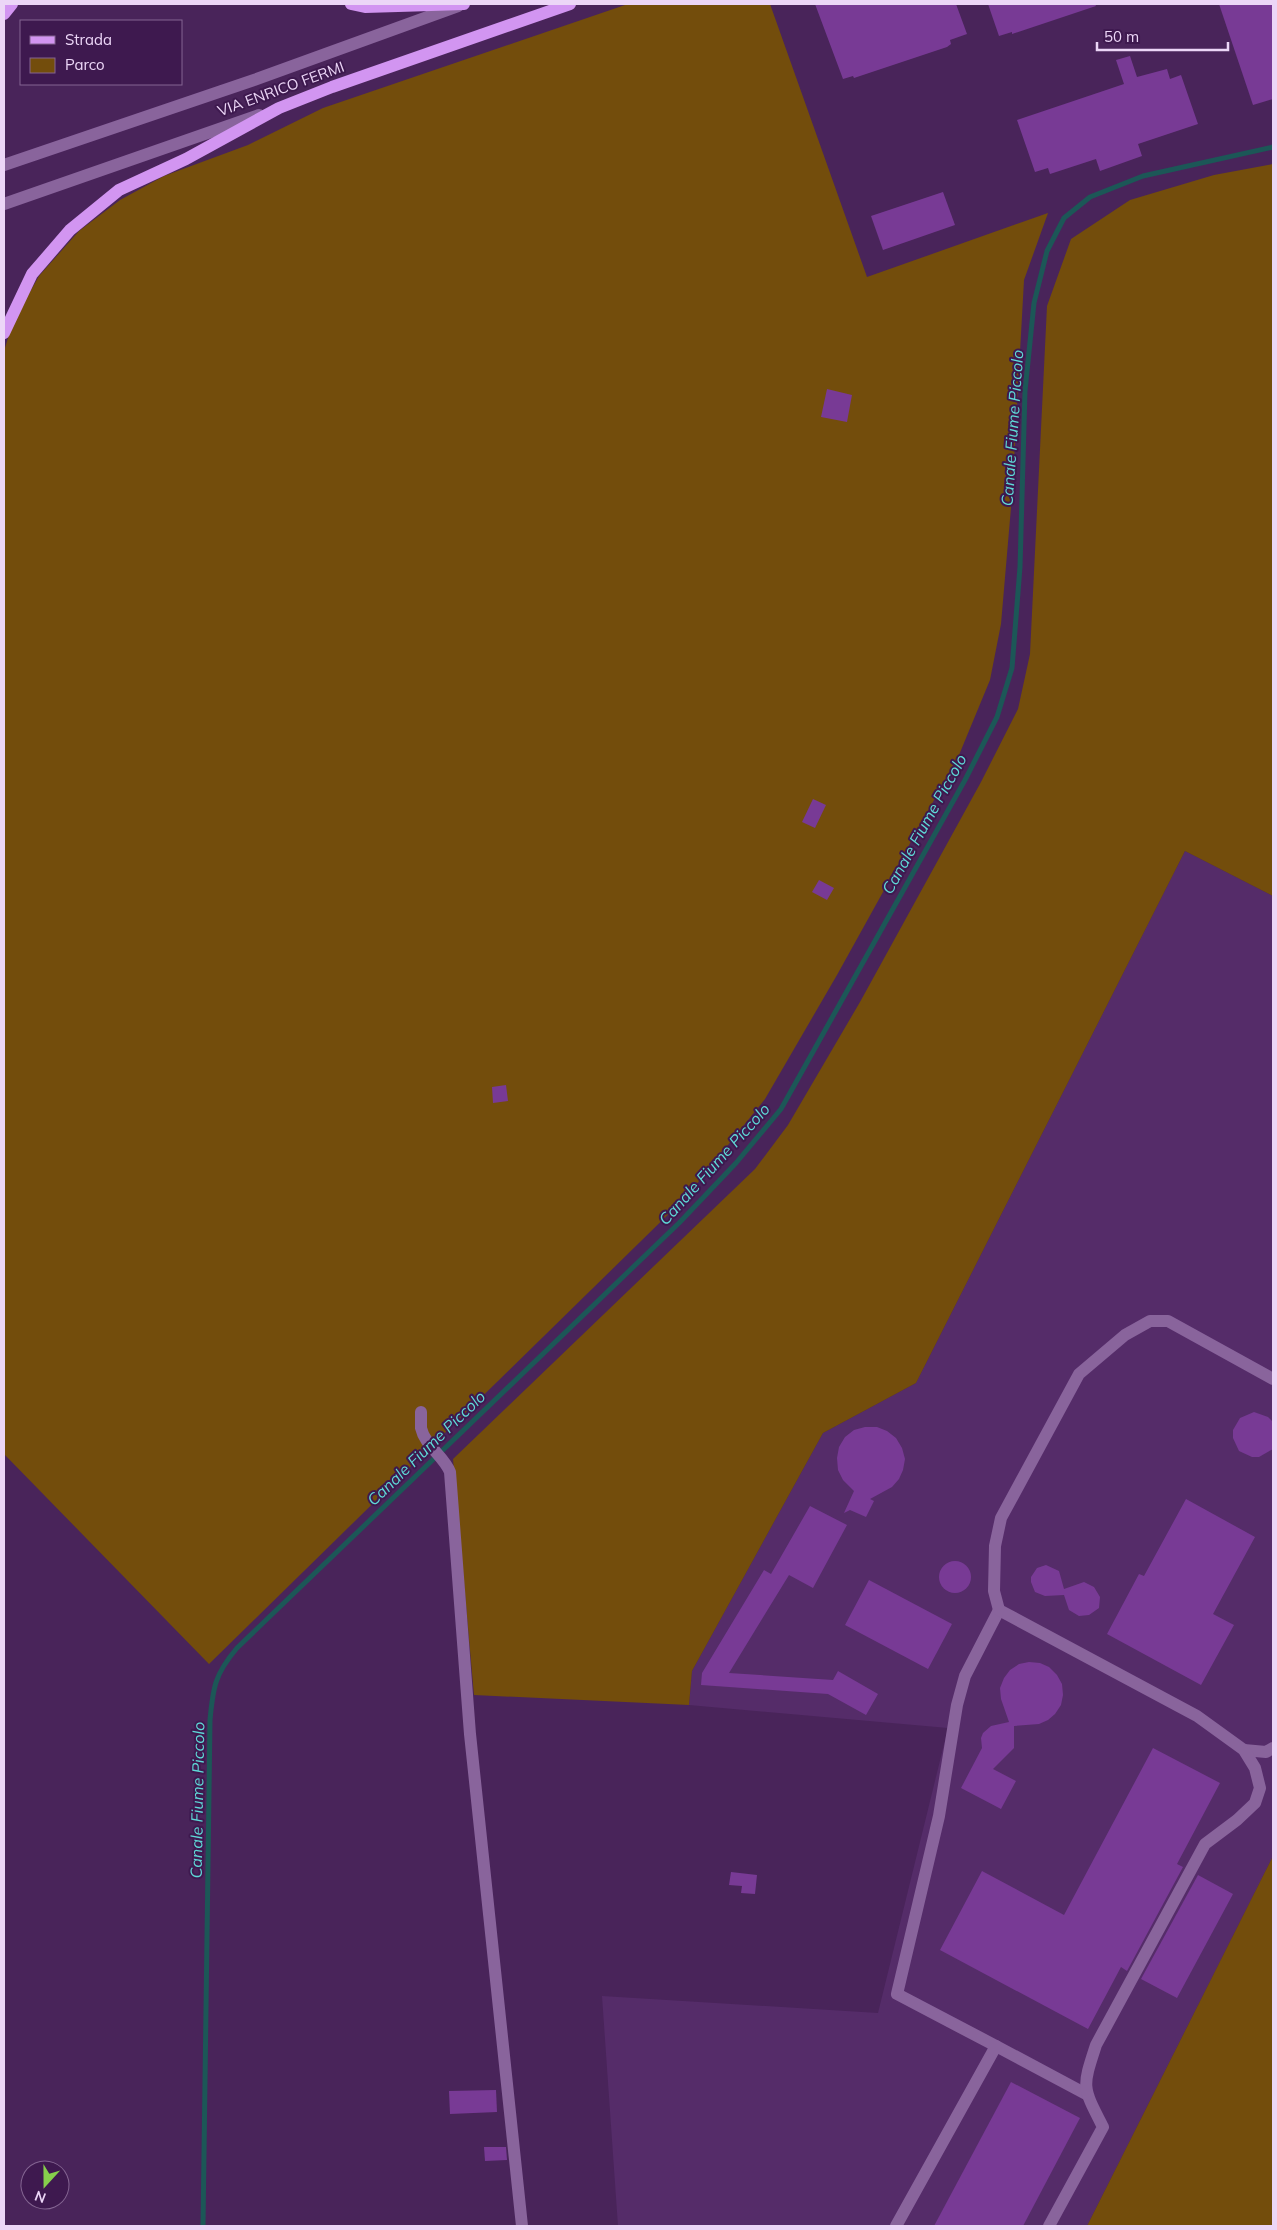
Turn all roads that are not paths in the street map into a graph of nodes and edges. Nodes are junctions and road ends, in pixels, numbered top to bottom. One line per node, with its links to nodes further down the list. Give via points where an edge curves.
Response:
1 (12, 4): 5 (main road)
2 (351, 4): 3 (main road, via 365,7)
3 (463, 4): 7 (street, VIA ENRICO FERMI, via 254,80)
4 (570, 4): 6 (main road, VIA ENRICO FERMI)
5 (4, 14)
6 (280, 108): 8 (street, VIA ENRICO FERMI); 9 (main road, via 186,159 119,190 70,230 32,274)
7 (4, 165)
8 (4, 204)
9 (4, 333)
10 (1273, 1379): 12 (street, via 1168,1321 1150,1321 1124,1335 1095,1359 1079,1374 1001,1518 995,1546 994,1591)
11 (421, 1412): 17 (street, via 422,1429 428,1442 446,1462 450,1472 470,1734)
12 (999, 1610): 14 (street, via 1197,1716); 15 (street, via 965,1676 957,1705 939,1816 897,1994)
13 (1273, 1748): 14 (street, via 1266,1752)
14 (1244, 1750): 16 (street, via 1255,1768 1260,1788 1255,1803 1205,1844 1096,2045 1085,2079)
15 (996, 2046): 16 (street); 18 (street)
16 (1086, 2094): 19 (street, via 1103,2127)
17 (522, 2226)
18 (896, 2226)
19 (1049, 2226)

